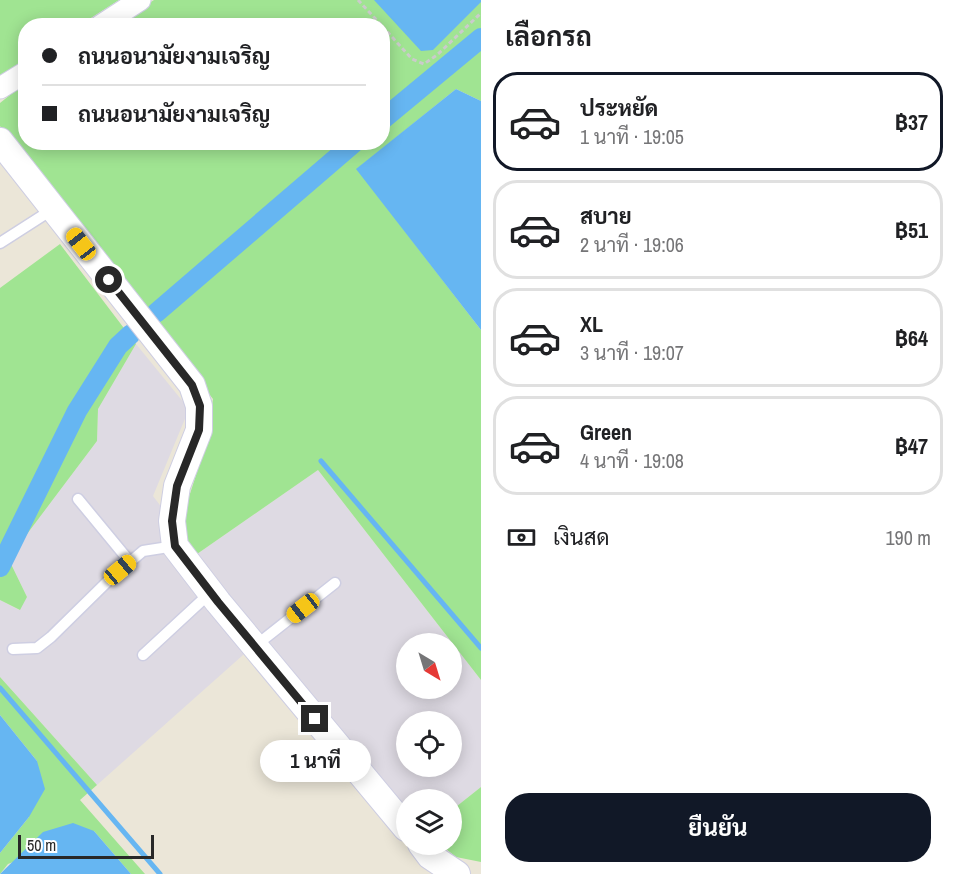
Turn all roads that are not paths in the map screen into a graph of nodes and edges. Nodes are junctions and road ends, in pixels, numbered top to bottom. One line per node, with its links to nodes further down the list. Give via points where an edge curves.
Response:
1 (140, 0): 2 (street)
2 (112, 18)
3 (18, 77): 4 (street)
4 (0, 88)
5 (0, 141): 6 (street)
6 (53, 209): 7 (lane); 9 (street, via 192,385 200,406 199,430 177,486 172,521)
7 (0, 243)
8 (78, 499): 10 (lane)
9 (175, 546): 10 (lane, via 143,551); 12 (street)
10 (130, 562): 14 (lane, via 37,648)
11 (335, 583): 13 (lane)
12 (210, 593): 13 (street); 15 (lane)
13 (255, 647): 16 (street)
14 (13, 649)
15 (143, 655)
16 (396, 816)
17 (429, 855): 18 (street)
18 (457, 874)

